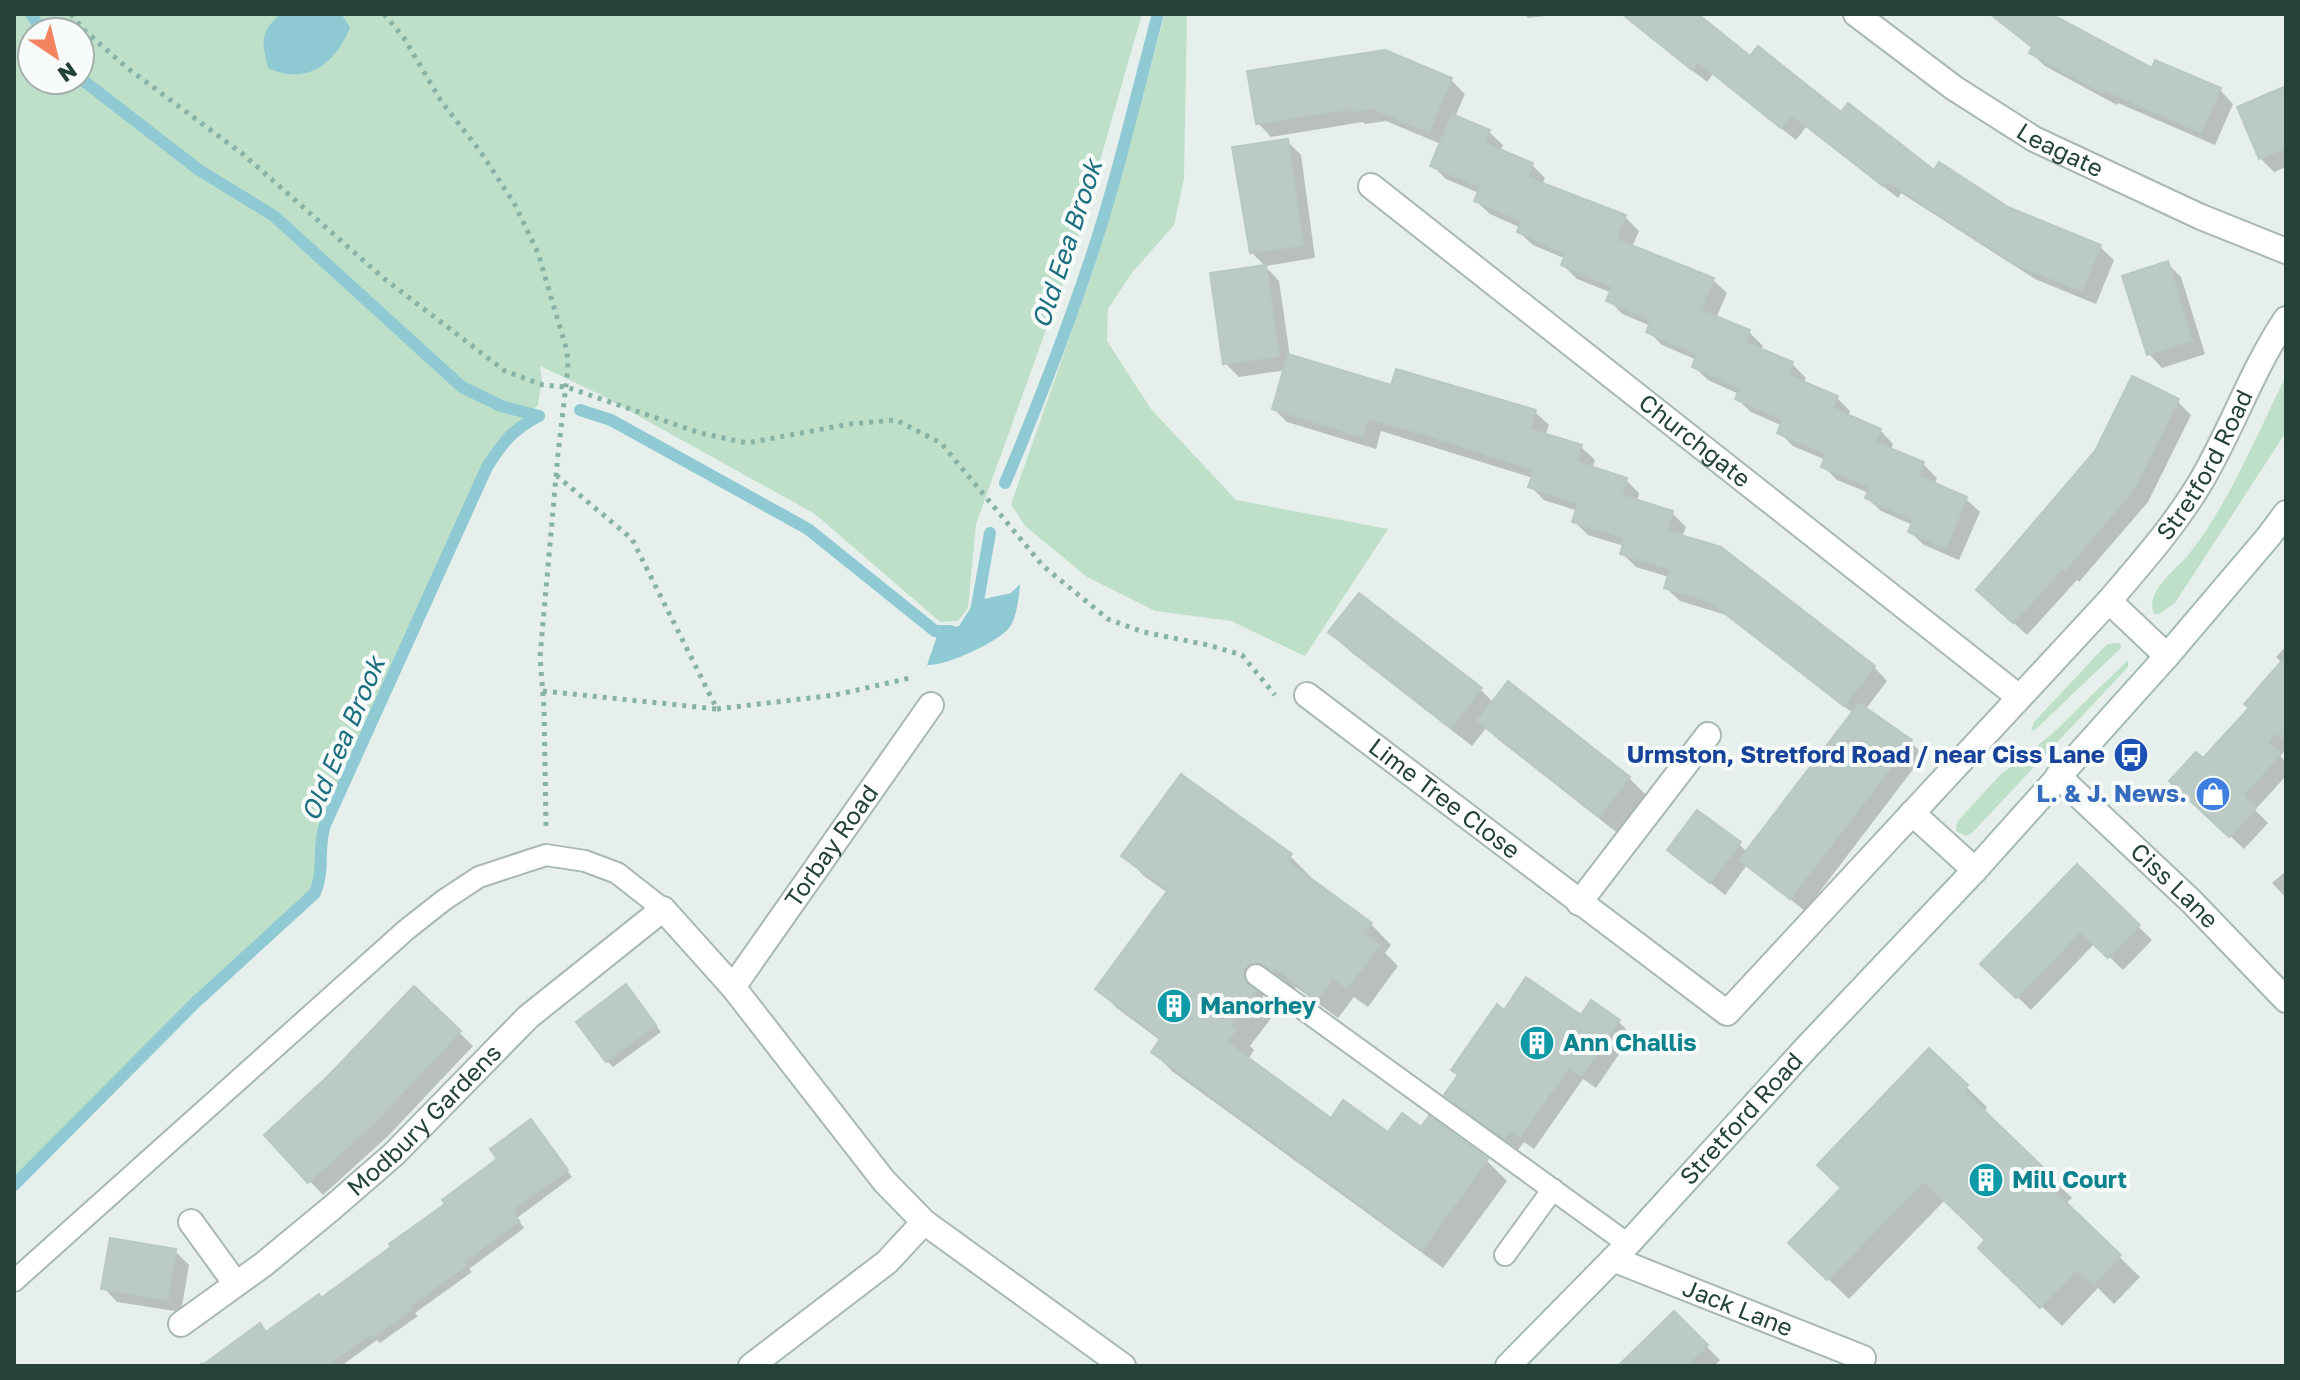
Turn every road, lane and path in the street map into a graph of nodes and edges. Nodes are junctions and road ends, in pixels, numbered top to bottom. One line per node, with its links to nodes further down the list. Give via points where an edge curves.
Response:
1 (71, 14): 7 (path, via 126,67 244,155 382,277 505,371)
2 (384, 14): 7 (path, via 514,203 538,253 567,351)
3 (1856, 14): 5 (street, Leagate, via 1954,88 2034,139)
4 (1371, 186): 15 (street, Churchgate)
5 (2286, 251)
6 (2286, 319): 10 (street, Stretford Road, via 2202,480 2162,539)
7 (566, 387): 8 (path); 14 (path, via 700,433 747,443 896,420 941,443 1043,566 1108,619 1242,655 1276,697)
8 (556, 476): 13 (path, via 540,657); 17 (path, via 632,539)
9 (2286, 513): 11 (street, Stretford Road)
10 (2109, 601): 11 (street); 15 (street, Stretford Road)
11 (2167, 656): 19 (street, Stretford Road)
12 (920, 674): 17 (path, via 835,695)
13 (543, 691): 17 (path); 21 (path)
14 (1307, 695): 23 (street, Lime Tree Close)
15 (2019, 697): 20 (street, Stretford Road)
16 (931, 705): 26 (street, Torbay Road)
17 (717, 709)
18 (1708, 735): 23 (street)
19 (2058, 776): 22 (street, Stretford Road); 27 (street, Ciss Lane, via 2192,902)
20 (1912, 813): 22 (street); 28 (street, Stretford Road)
21 (546, 855): 24 (lane, via 617,873); 34 (lane, via 479,877 406,930)
22 (1975, 870): 32 (street, Stretford Road)
23 (1579, 903): 28 (street, Lime Tree Close)
24 (663, 909): 26 (street); 35 (street, Modbury Gardens, via 528,1017 394,1154)
25 (1256, 975): 29 (lane)
26 (733, 987): 31 (street, via 884,1181)
27 (2286, 1000)
28 (1727, 1013)
29 (1553, 1189): 32 (lane); 33 (lane)
30 (191, 1222): 35 (street)
31 (924, 1222): 38 (street, via 887,1262); 39 (street)
32 (1621, 1252): 37 (street, Jack Lane); 40 (street, Stretford Road)
33 (1505, 1255)
34 (14, 1281)
35 (236, 1284): 36 (street, Modbury Gardens)
36 (181, 1324)
37 (1859, 1362)
38 (751, 1366)
39 (1123, 1366)
40 (1508, 1366)

